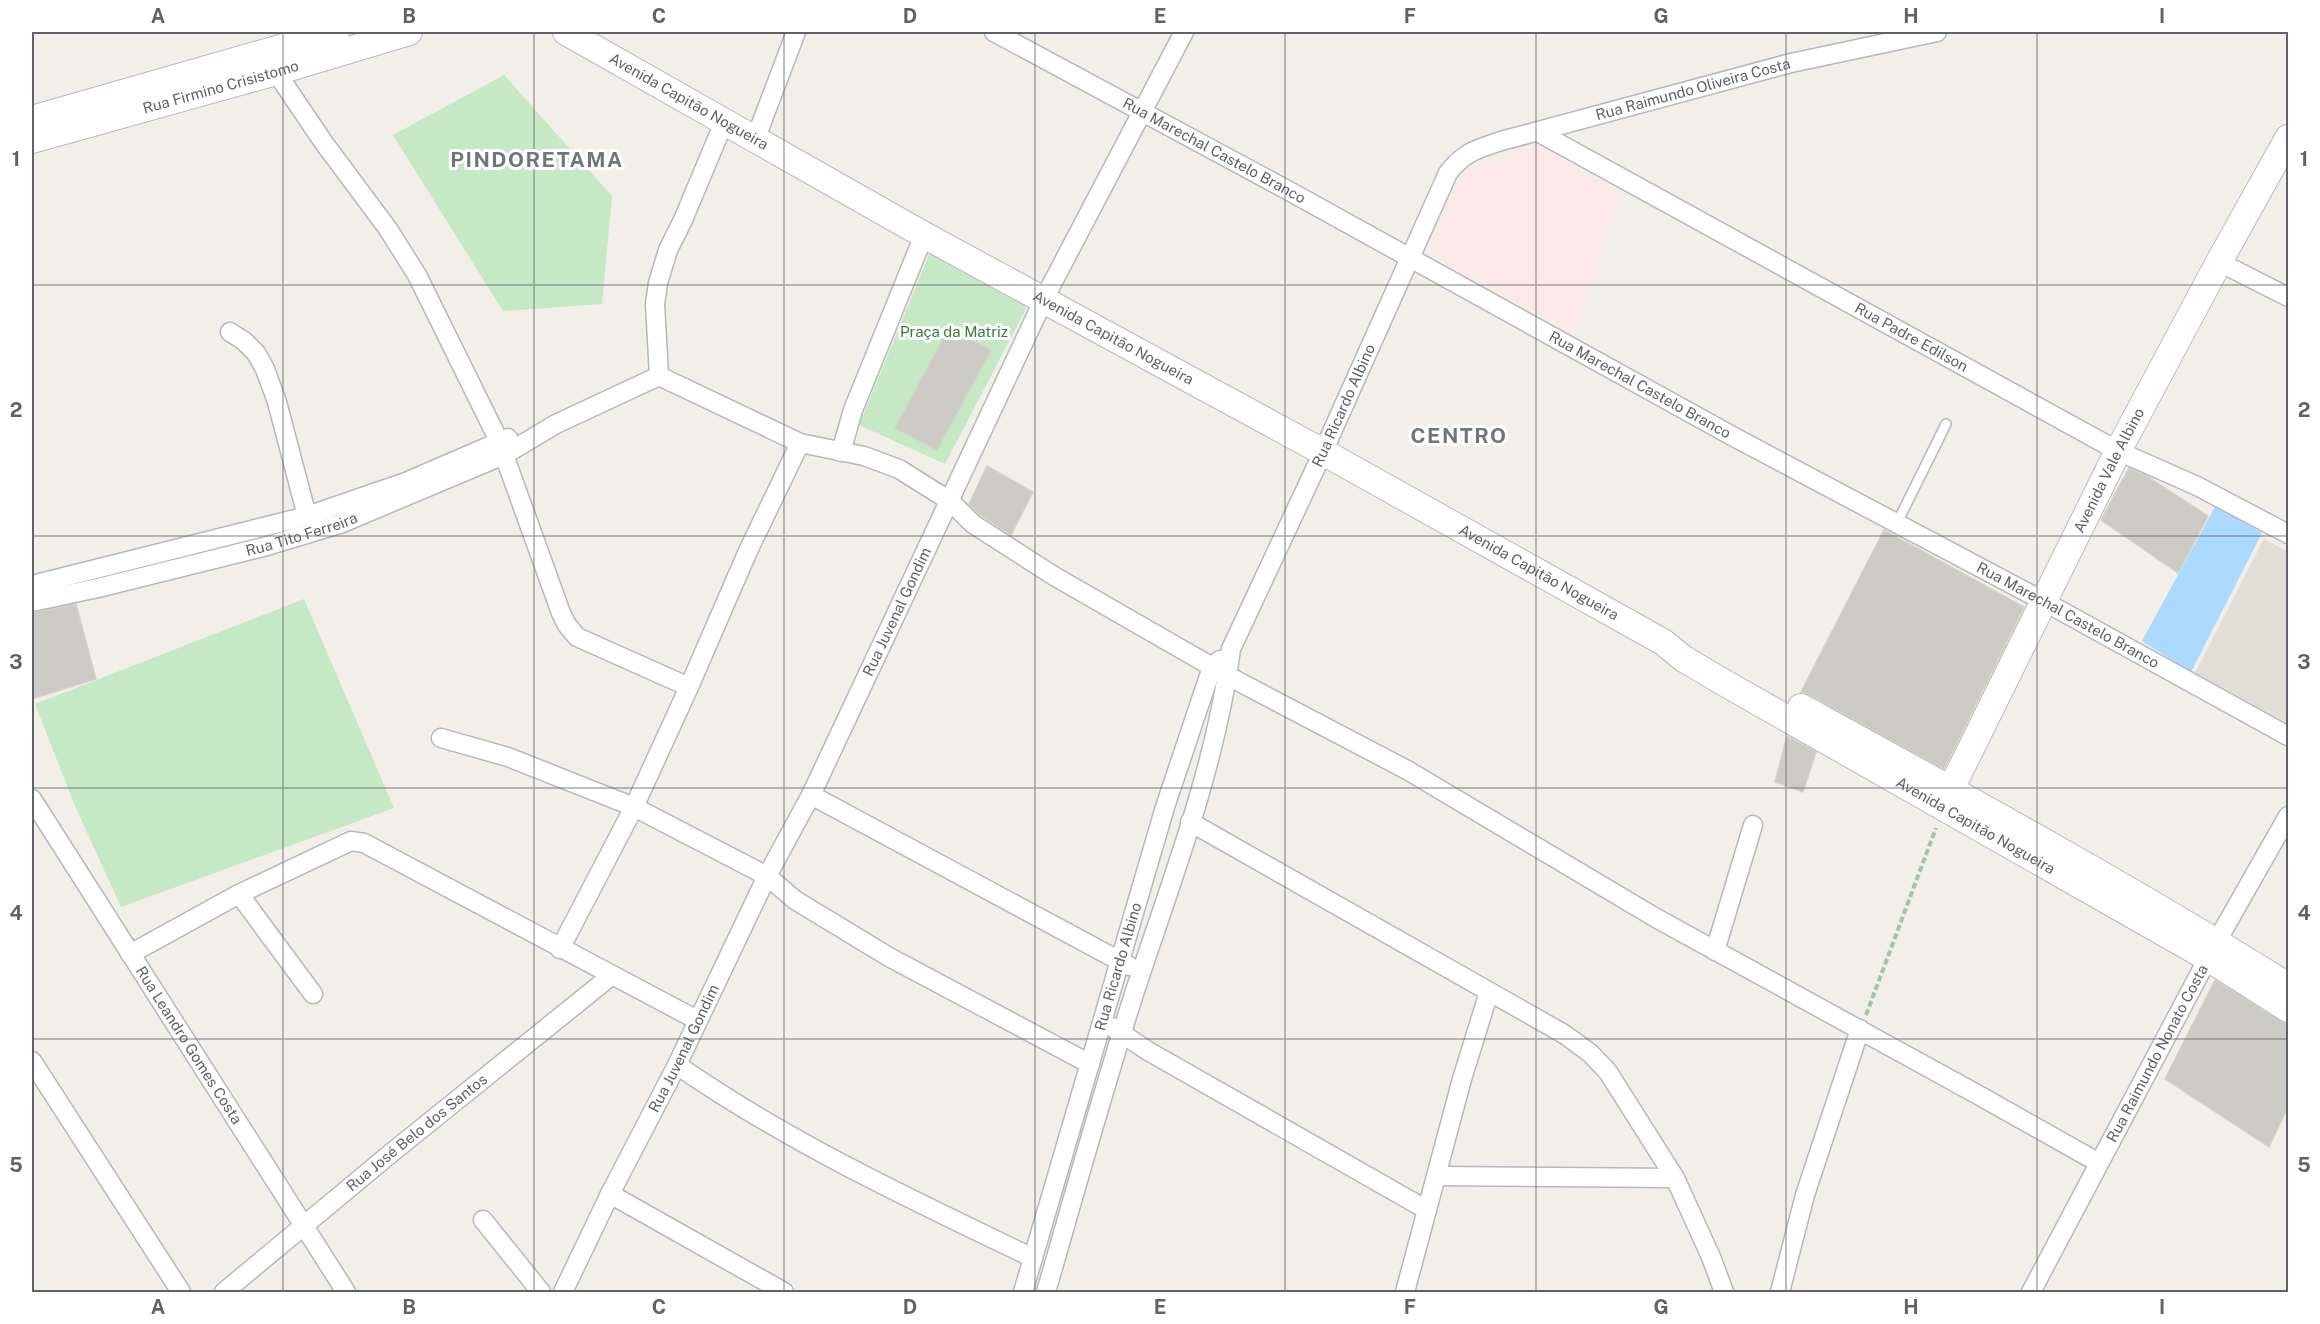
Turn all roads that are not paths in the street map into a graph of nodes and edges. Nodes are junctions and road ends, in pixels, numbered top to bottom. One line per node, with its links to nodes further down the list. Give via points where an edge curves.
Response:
1 (336, 32): 10 (main road, Rua Firmino Crisistomo)
2 (409, 32): 8 (main road, Rua Firmino Crisistomo)
3 (566, 32): 11 (main road, Avenida Capitão Nogueira)
4 (796, 32): 15 (street)
5 (994, 32): 9 (street, Rua Marechal Castelo Branco)
6 (1184, 32): 9 (street, Rua Juvenal Gondim)
7 (1936, 32): 12 (street, Rua Raimundo Oliveira Costa, via 1791,63)
8 (276, 72): 14 (main road, Rua Firmino Crisistomo); 26 (street, via 417,275)
9 (1142, 113): 18 (street, Rua Marechal Castelo Branco); 21 (street, Rua Juvenal Gondim)
10 (32, 119)
11 (724, 122): 15 (main road, Avenida Capitão Nogueira); 23 (street, via 668,250 658,283 655,304)
12 (1538, 132): 16 (street, Rua Raimundo Oliveira Costa, via 1468,152); 27 (street, Rua Padre Edilson)
13 (2289, 138): 19 (main road, Avenida Vale Albino)
14 (32, 140)
15 (755, 140): 17 (main road, Avenida Capitão Nogueira)
16 (1455, 163): 18 (street, Rua Ricardo Albino, via 1436,195)
17 (924, 235): 21 (main road, Avenida Capitão Nogueira); 28 (street, via 853,410)
18 (1409, 259): 29 (street, Rua Ricardo Albino); 32 (street, Rua Marechal Castelo Branco)
19 (2218, 262): 20 (street); 27 (main road, Avenida Vale Albino)
20 (2289, 297)
21 (1044, 300): 29 (main road, Avenida Capitão Nogueira); 30 (street, Rua Juvenal Gondim)
22 (230, 332): 31 (street, via 256,353 265,369)
23 (659, 376): 25 (street); 26 (street, Rua Tito Ferreira)
24 (1946, 424): 32 (lane)
25 (800, 443): 28 (street); 38 (street)
26 (502, 448): 31 (street, Rua Tito Ferreira); 35 (street, Rua Tito Ferreira, via 330,527 201,563); 38 (street, via 561,613 571,631)
27 (2118, 451): 33 (street, Rua Padre Edilson, via 2197,486); 36 (main road, Avenida Vale Albino)
28 (841, 452): 30 (street, via 899,469)
29 (1323, 452): 37 (street, Rua Ricardo Albino); 42 (main road, Avenida Capitão Nogueira, via 1663,642 1723,682)
30 (950, 501): 37 (street, via 973,525); 41 (street, Rua Juvenal Gondim)
31 (307, 516): 34 (street, Rua Tito Ferreira)
32 (1897, 523): 36 (street, Rua Marechal Castelo Branco)
33 (2289, 534)
34 (32, 585)
35 (32, 602)
36 (2045, 602): 39 (street, Rua Marechal Castelo Branco); 42 (main road, Avenida Vale Albino)
37 (1220, 671): 46 (street, Rua Ricardo Albino, via 1208,761); 52 (street, via 1407,770); 54 (street, Rua Ricardo Albino, via 1165,807)
38 (689, 687): 44 (street)
39 (2289, 736)
40 (441, 738): 44 (street, via 508,757)
41 (811, 795): 48 (street, Rua Juvenal Gondim); 54 (street)
42 (1947, 798): 51 (main road, Avenida Capitão Nogueira)
43 (32, 800): 53 (street, Rua Leandro Gomes Costa)
44 (634, 807): 48 (street); 50 (street)
45 (2289, 816): 51 (street, Rua Raimundo Nonato Costa)
46 (1190, 822): 55 (street, Rua Ricardo Albino); 58 (street)
47 (1754, 825): 52 (street)
48 (767, 876): 61 (street, Rua Juvenal Gondim); 66 (street, via 795,900 889,957)
49 (240, 894): 50 (street, via 356,841); 53 (street); 59 (street)
50 (560, 949): 56 (street)
51 (2212, 950): 57 (main road, Avenida Capitão Nogueira); 60 (main road, Avenida Capitão Nogueira); 70 (street, Rua Raimundo Nonato Costa)
52 (1715, 951): 63 (street)
53 (130, 954): 76 (street, Rua Leandro Gomes Costa)
54 (1119, 962): 55 (street); 62 (street, Rua Ricardo Albino)
55 (1142, 971): 64 (street, Rua Ricardo Albino)
56 (611, 976): 61 (street); 76 (street, Rua José Belo dos Santos)
57 (2289, 986)
58 (1489, 992): 71 (street); 72 (street, via 1564,1034 1600,1061)
59 (313, 994)
60 (2289, 1010)
61 (698, 1020): 67 (street, Rua Juvenal Gondim)
62 (1102, 1021): 64 (street); 66 (street, Rua Ricardo Albino)
63 (1860, 1029): 70 (street); 88 (street, via 1805,1195)
64 (1122, 1033): 69 (street, Rua Ricardo Albino); 74 (street)
65 (32, 1061): 78 (street)
66 (1090, 1064): 68 (street, Rua Ricardo Albino)
67 (677, 1065): 73 (street, Rua Juvenal Gondim); 77 (street, via 814,1149)
68 (1064, 1152): 69 (street); 77 (street, Rua Ricardo Albino)
69 (1086, 1156): 85 (street, Rua Ricardo Albino)
70 (2099, 1163): 89 (street, Rua Raimundo Nonato Costa)
71 (1437, 1176): 72 (street); 74 (street)
72 (1675, 1178): 87 (street)
73 (610, 1194): 82 (street, Rua Juvenal Gondim); 83 (street)
74 (1427, 1210): 86 (street)
75 (483, 1220): 81 (street)
76 (304, 1224): 79 (street, Rua José Belo dos Santos); 80 (street, Rua Leandro Gomes Costa)
77 (1033, 1258): 84 (street, Rua Ricardo Albino)
78 (181, 1293)
79 (224, 1293)
80 (346, 1293)
81 (541, 1293)
82 (563, 1293)
83 (784, 1293)
84 (1023, 1293)
85 (1046, 1293)
86 (1405, 1293)
87 (1724, 1293)
88 (1780, 1293)
89 (2031, 1293)

